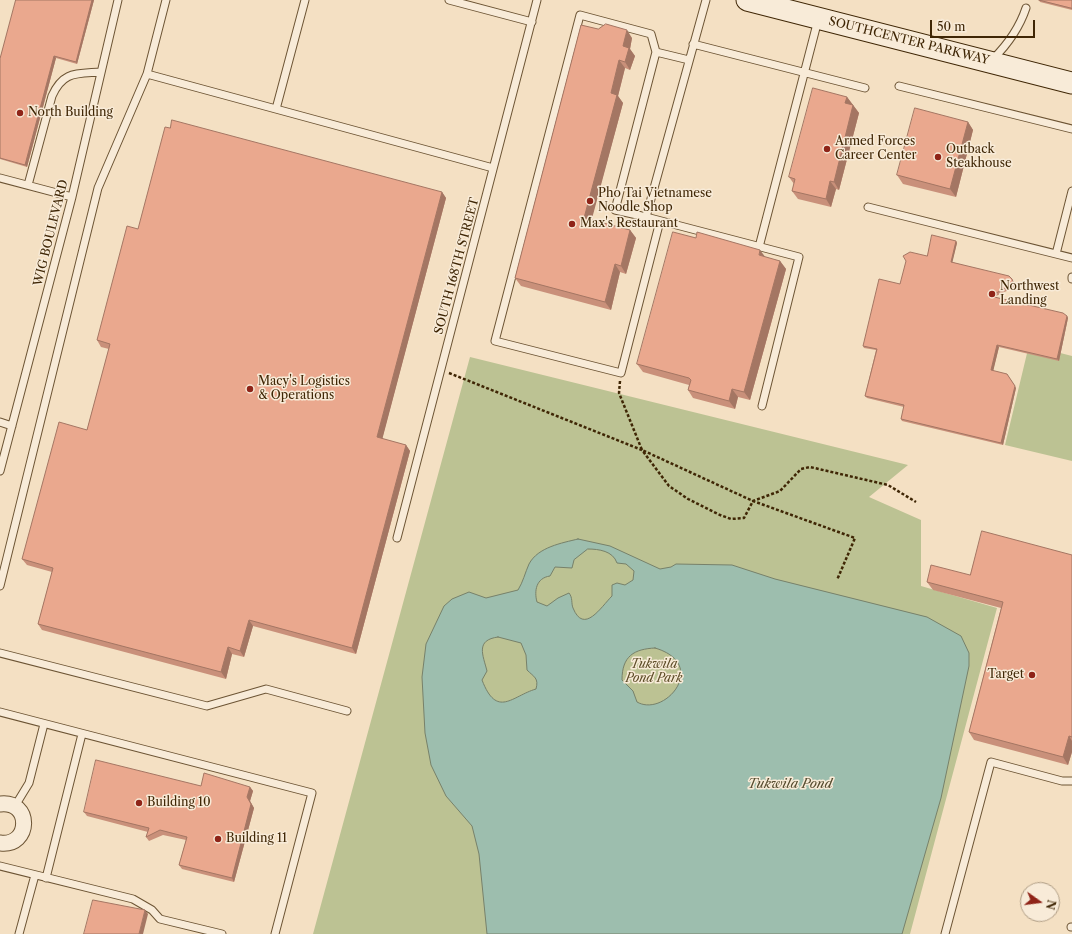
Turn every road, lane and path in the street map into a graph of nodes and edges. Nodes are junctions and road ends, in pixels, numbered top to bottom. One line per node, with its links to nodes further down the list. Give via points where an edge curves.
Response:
1 (118, 0): 15 (lane, WIG BOULEVARD)
2 (166, 0): 17 (lane)
3 (305, 0): 21 (lane)
4 (448, 0): 10 (lane)
5 (537, 0): 10 (lane, SOUTH 168TH STREET)
6 (706, 0): 11 (lane)
7 (747, 0): 9 (main road, SOUTHCENTER PARKWAY)
8 (1026, 8): 14 (lane, via 1017,30 1007,45)
9 (818, 18): 14 (main road, SOUTHCENTER PARKWAY); 16 (lane)
10 (532, 22): 23 (lane, SOUTH 168TH STREET)
11 (693, 44): 13 (lane); 16 (lane)
12 (656, 52): 13 (lane); 29 (lane, via 615,210); 35 (lane, via 651,34 580,16 495,341)
13 (689, 60): 29 (lane)
14 (990, 62): 18 (main road, SOUTHCENTER PARKWAY)
15 (101, 72): 25 (lane, via 65,78 57,85); 27 (lane, WIG BOULEVARD)
16 (804, 73): 20 (lane); 31 (lane)
17 (147, 74): 21 (lane); 45 (lane, via 98,188)
18 (1072, 83)
19 (899, 86): 22 (lane)
20 (864, 88)
21 (276, 109): 23 (lane)
22 (1072, 129)
23 (493, 168): 34 (lane, SOUTH 168TH STREET)
24 (0, 178): 25 (lane)
25 (28, 185): 27 (lane)
26 (1072, 191): 32 (lane)
27 (72, 197): 38 (lane, WIG BOULEVARD)
28 (868, 207): 32 (lane)
29 (646, 218): 30 (lane)
30 (660, 221): 31 (lane); 35 (lane)
31 (759, 246): 36 (lane, via 799,257)
32 (1056, 254): 33 (lane)
33 (1072, 258)
34 (441, 370): 39 (path); 43 (lane, SOUTH 168TH STREET)
35 (621, 373): 39 (path, via 619,393)
36 (762, 406)
37 (0, 422): 38 (lane)
38 (12, 426): 40 (lane, WIG BOULEVARD)
39 (642, 450): 41 (path); 41 (path, via 669,486 704,508 731,518 744,518)
40 (0, 471)
41 (753, 501): 42 (path, via 780,491 801,469 810,467 888,485); 44 (path, via 855,538)
42 (916, 502)
43 (397, 538)
44 (837, 580)
45 (0, 586)
46 (0, 653): 47 (lane, via 207,706 266,689)
47 (347, 711)
48 (0, 712): 49 (lane)
49 (44, 724): 50 (lane); 53 (lane, via 28,783)
50 (82, 734): 57 (lane); 60 (lane, via 312,793)
51 (1072, 781): 61 (lane, via 1062,781 991,762)
52 (0, 804): 53 (street)
53 (15, 806): 54 (street, via 24,819 22,832 14,841)
54 (0, 845)
55 (0, 866): 56 (lane)
56 (35, 875): 57 (lane); 58 (lane)
57 (46, 878): 59 (lane, via 133,899 152,910 160,919)
58 (19, 934)
59 (222, 934)
60 (275, 934)
61 (945, 934)

